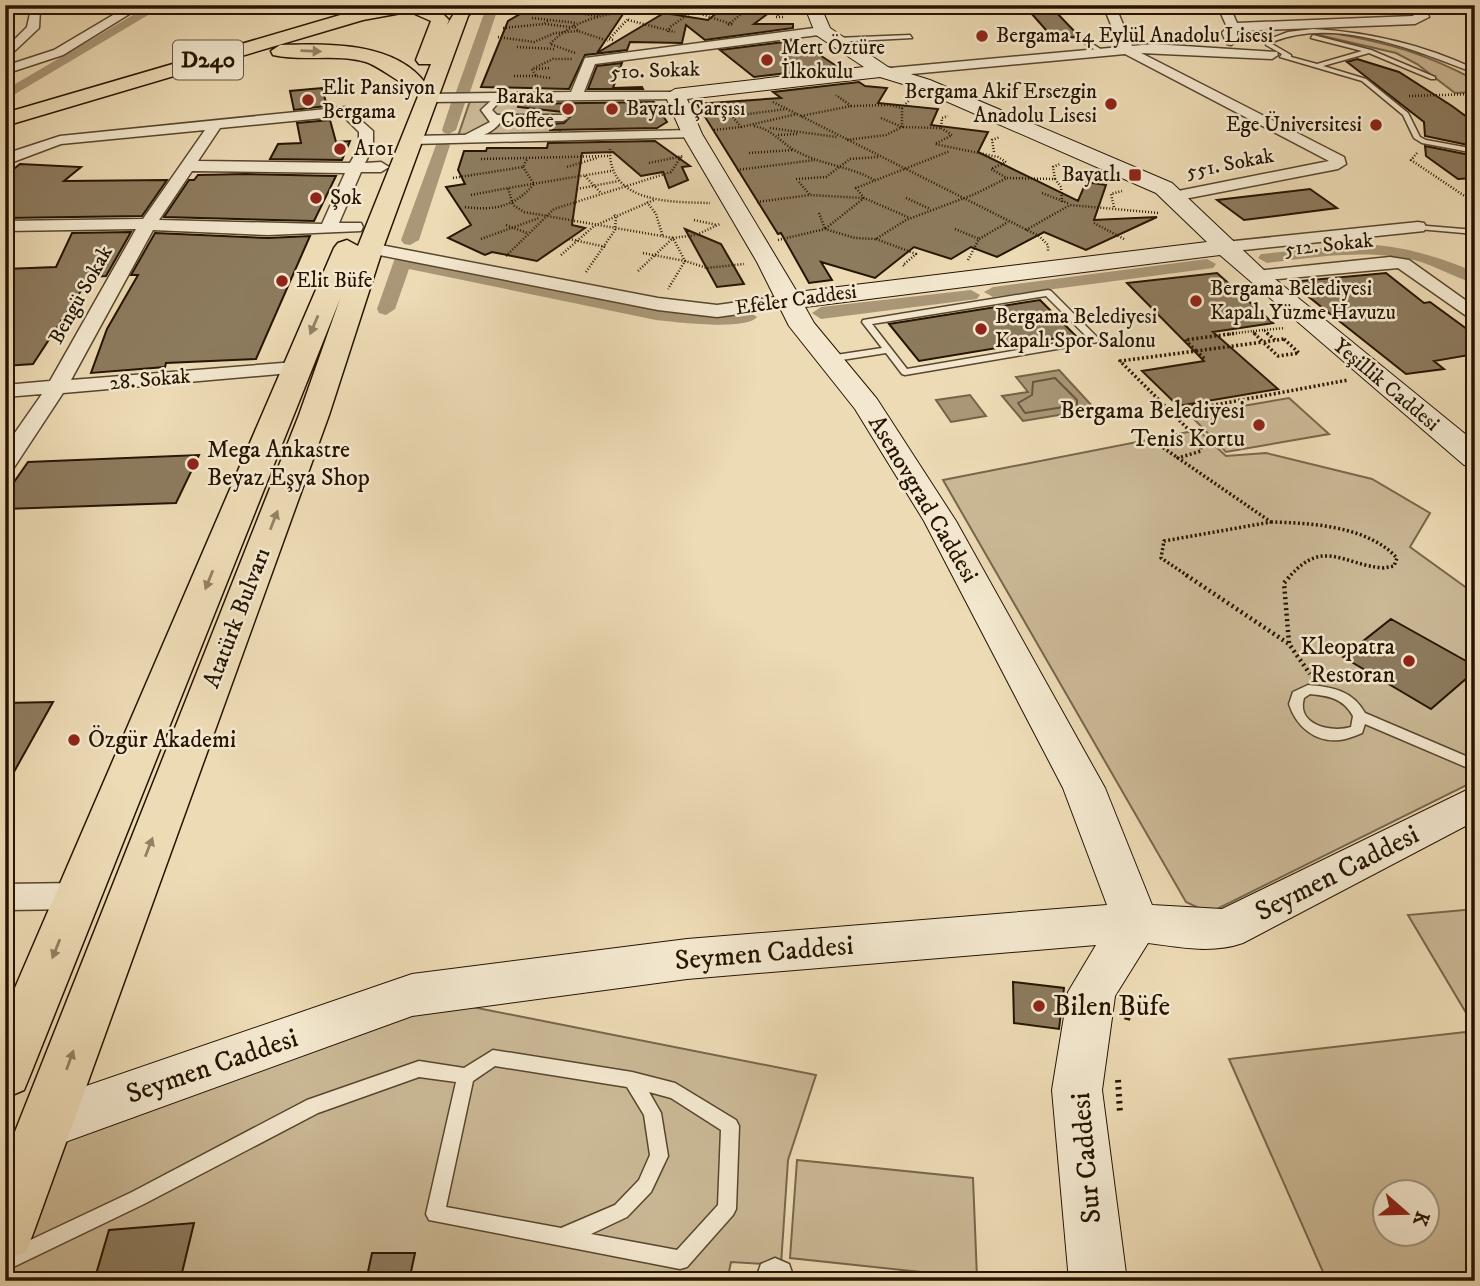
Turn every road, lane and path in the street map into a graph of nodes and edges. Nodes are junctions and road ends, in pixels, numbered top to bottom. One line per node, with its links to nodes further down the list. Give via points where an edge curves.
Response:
1 (28, 5): 60 (street, via 36,12 33,27)
2 (138, 5): 69 (street, via 57,55)
3 (350, 5): 85 (main road, D240)
4 (407, 5): 17 (main road, Atatürk Bulvarı)
5 (444, 5): 17 (main road, Atatürk Bulvarı)
6 (469, 5): 77 (main road, Atatürk Bulvarı)
7 (560, 5): 26 (path)
8 (642, 5): 22 (path)
9 (649, 5): 20 (path)
10 (698, 5): 18 (path)
11 (742, 5): 19 (path)
12 (787, 5): 21 (path)
13 (812, 5): 44 (main road)
14 (1109, 5): 55 (street)
15 (1223, 5): 36 (street)
16 (1417, 5): 38 (street, via 1423,17)
17 (412, 6): 62 (main road, D240, via 370,13); 77 (main road, Atatürk Bulvarı, via 440,20)
18 (682, 7): 20 (path); 24 (path)
19 (749, 8): 21 (path); 33 (path)
20 (670, 9): 22 (path)
21 (781, 10): 27 (path, via 776,17)
22 (639, 12): 25 (path)
23 (1293, 12): 38 (street)
24 (690, 13): 33 (path); 40 (path)
25 (630, 14): 26 (path); 30 (path)
26 (602, 17): 31 (path)
27 (787, 17)
28 (531, 18): 29 (path)
29 (549, 20): 31 (path); 32 (path)
30 (628, 20): 40 (path); 47 (path)
31 (577, 23): 34 (path)
32 (544, 24): 34 (path); 37 (path)
33 (730, 24): 35 (path)
34 (572, 26): 39 (path); 41 (path)
35 (739, 26)
36 (1233, 27): 38 (street); 58 (street, via 1228,33)
37 (503, 28)
38 (1299, 29): 56 (lane); 61 (lane, via 1269,41 1269,46); 65 (lane, via 1368,37)
39 (578, 31): 41 (path); 47 (path)
40 (670, 31): 42 (path); 43 (path)
41 (563, 32): 49 (path); 51 (path)
42 (680, 33)
43 (667, 35)
44 (829, 36): 46 (lane); 63 (street); 70 (main road, Yeşillik Caddesi)
45 (498, 37): 49 (path)
46 (910, 37)
47 (609, 39): 50 (path)
48 (1083, 40): 57 (lane)
49 (534, 42): 51 (path); 53 (path)
50 (622, 42)
51 (550, 44): 54 (path)
52 (517, 47): 53 (path)
53 (532, 48): 54 (path)
54 (559, 50): 63 (path)
55 (1128, 51): 57 (street, 510. Sokak); 58 (street, 510. Sokak, via 1172,47); 158 (street, 551. Sokak, via 1339,160 1338,164)
56 (1369, 51): 66 (lane); 74 (lane)
57 (1102, 52): 70 (street, 510. Sokak)
58 (1234, 53): 59 (street, 510. Sokak)
59 (1272, 55): 61 (lane)
60 (5, 56)
61 (1289, 56): 66 (lane)
62 (219, 57): 77 (main road, one-way to 77, via 277,51 343,52 393,64); 93 (main road, D240)
63 (585, 58): 68 (path, via 553,59); 75 (street)
64 (1475, 58): 65 (lane)
65 (1458, 62): 71 (lane)
66 (1319, 65): 81 (lane, via 1364,80)
67 (550, 68): 68 (path)
68 (532, 69): 73 (path)
69 (5, 70)
70 (885, 71): 80 (main road, 510. Sokak); 87 (main road, Yeşillik Caddesi)
71 (1475, 71)
72 (514, 76): 73 (path)
73 (537, 76): 75 (path)
74 (1433, 78)
75 (581, 82): 82 (street)
76 (918, 90): 88 (path)
77 (423, 91): 84 (street, 510. Sokak); 108 (main road, Atatürk Bulvarı); 126 (main road, Atatürk Bulvarı)
78 (834, 93): 86 (path)
79 (1475, 94): 81 (path)
80 (675, 95): 82 (street, 510. Sokak); 111 (main road, Asenovgrad Caddesi)
81 (1385, 97): 110 (lane, via 1406,114 1417,138)
82 (570, 98): 84 (street, 510. Sokak); 91 (street)
83 (764, 98): 89 (path)
84 (497, 99): 94 (street, via 486,110)
85 (5, 105)
86 (850, 106): 88 (path); 90 (path)
87 (976, 107): 100 (path, via 942,118); 158 (main road, Yeşillik Caddesi, via 1135,175)
88 (902, 108): 99 (path)
89 (787, 109): 90 (path); 97 (path, via 732,116)
90 (799, 115): 96 (path); 101 (path)
91 (563, 118): 94 (street); 105 (street)
92 (881, 118): 99 (path)
93 (5, 120)
94 (513, 121): 105 (street); 106 (street); 106 (street)
95 (215, 125): 120 (street, via 60,140); 124 (street, Bengü Sokak); 126 (street, via 346,111 366,131)
96 (754, 126): 97 (path); 98 (path)
97 (741, 127): 111 (path)
98 (765, 127): 102 (path); 103 (path)
99 (902, 127): 100 (path); 109 (path, via 886,135)
100 (941, 128): 113 (path, via 952,135 935,144)
101 (826, 129): 102 (path); 107 (path)
102 (806, 133): 103 (path); 107 (path)
103 (778, 135): 112 (path)
104 (616, 136): 105 (street); 111 (street); 116 (path)
105 (559, 137)
106 (467, 138): 108 (street)
107 (841, 138): 109 (path)
108 (414, 140): 180 (main road, Atatürk Bulvarı)
109 (846, 141): 117 (path)
110 (1424, 142): 114 (lane); 154 (path, via 1411,160)
111 (689, 149): 122 (path); 139 (path, via 671,172); 204 (main road, Asenovgrad Caddesi)
112 (793, 150): 115 (path); 121 (path)
113 (951, 150): 131 (path); 134 (path, via 994,152 1006,162 991,169)
114 (1475, 150)
115 (749, 153)
116 (606, 156): 119 (path); 128 (path); 129 (path)
117 (879, 157): 125 (path, via 850,159); 131 (path)
118 (481, 159): 119 (path)
119 (527, 159): 127 (path)
120 (5, 160)
121 (816, 160): 125 (path); 130 (path)
122 (649, 163)
123 (1063, 163): 135 (path, via 1053,167)
124 (188, 166): 126 (street); 168 (street, Bengü Sokak)
125 (840, 166): 136 (path, via 859,170); 146 (path, via 826,177 797,180)
126 (368, 167): 180 (main road, Atatürk Bulvarı)
127 (523, 167): 133 (path); 138 (path)
128 (567, 167)
129 (611, 171): 132 (path); 137 (path)
130 (728, 171)
131 (905, 171): 136 (path); 150 (path)
132 (585, 176): 138 (path); 140 (path)
133 (453, 178)
134 (1007, 178): 135 (path); 150 (path)
135 (1055, 179): 152 (path)
136 (874, 180): 147 (path, via 856,188)
137 (619, 181): 139 (path); 140 (path)
138 (534, 184): 141 (path); 156 (path)
139 (622, 185): 144 (path); 149 (path)
140 (592, 186): 142 (path); 144 (path)
141 (508, 187): 145 (path); 156 (path)
142 (578, 189)
143 (1042, 193): 152 (path)
144 (601, 194): 163 (path)
145 (471, 195)
146 (810, 195): 147 (path); 155 (path)
147 (864, 198): 164 (path); 174 (path)
148 (906, 198): 160 (path)
149 (654, 200): 151 (path); 153 (path)
150 (963, 200): 160 (path); 166 (path)
151 (647, 202): 162 (path); 181 (path)
152 (1062, 202): 157 (path)
153 (716, 203)
154 (1475, 203)
155 (749, 204)
156 (513, 205): 159 (path, via 482,210); 163 (path)
157 (1070, 205): 158 (path); 177 (path)
158 (1172, 205): 191 (main road, Yeşillik Caddesi)
159 (465, 207)
160 (931, 210): 164 (path)
161 (819, 213): 174 (path)
162 (614, 215): 171 (path); 176 (path)
163 (543, 217): 171 (path); 173 (path); 179 (path)
164 (911, 219): 185 (path)
165 (694, 220): 184 (path, via 718,225)
166 (1009, 222): 177 (path); 186 (path)
167 (1094, 223): 188 (path)
168 (147, 225): 170 (street, Efeler Caddesi); 180 (street, Efeler Caddesi); 220 (street, Bengü Sokak)
169 (506, 225): 173 (path)
170 (5, 226)
171 (594, 226): 176 (path); 189 (path)
172 (1418, 227): 178 (lane); 191 (street)
173 (514, 228): 179 (path); 182 (path)
174 (825, 229): 185 (path, via 855,239); 187 (path)
175 (955, 229): 186 (path)
176 (615, 230): 181 (path); 190 (path)
177 (1026, 230): 198 (path, via 1048,245)
178 (1475, 232)
179 (527, 233): 199 (path)
180 (351, 235): 199 (street, Efeler Caddesi); 218 (main road, Atatürk Bulvarı, one-way to 218); 246 (main road, Atatürk Bulvarı, one-way to 180, via 314,415)
181 (663, 237): 184 (path)
182 (481, 239)
183 (569, 239): 189 (path)
184 (673, 239): 194 (path); 195 (path)
185 (876, 239): 201 (path, via 916,254 903,265)
186 (979, 239): 197 (path)
187 (773, 241)
188 (1129, 241)
189 (580, 242): 190 (path); 193 (path)
190 (606, 247): 203 (path)
191 (1225, 247): 198 (main road, Efeler Caddesi); 202 (main road, Yeşillik Caddesi)
192 (643, 253): 194 (path)
193 (561, 255)
194 (653, 255): 195 (path); 200 (path)
195 (685, 261): 196 (path, via 707,268); 205 (path)
196 (753, 264)
197 (963, 268)
198 (1048, 268): 204 (main road, Efeler Caddesi)
199 (494, 270): 203 (street, Efeler Caddesi)
200 (638, 271)
201 (912, 275)
202 (1256, 276): 206 (street, 512. Sokak, via 1403,264); 226 (main road, Yeşillik Caddesi)
203 (574, 286): 205 (street, Efeler Caddesi)
204 (789, 301): 205 (street, Efeler Caddesi, via 717,311); 216 (main road, Asenovgrad Caddesi)
205 (658, 304)
206 (1475, 316)
207 (1291, 327): 208 (path)
208 (1265, 330): 209 (path); 210 (path)
209 (1252, 331): 211 (path); 213 (path, via 1185,341)
210 (1275, 340): 211 (path); 215 (path, via 1284,339)
211 (1263, 342): 213 (path); 215 (path, via 1278,356)
212 (888, 350): 212 (lane, via 905,372 1095,340 1048,293 866,322); 216 (lane)
213 (1196, 351): 217 (path); 224 (path, via 1120,361)
214 (1307, 352): 215 (path)
215 (1299, 353)
216 (829, 359): 239 (main road, Asenovgrad Caddesi, via 867,405 940,521 1084,788)
217 (1206, 360)
218 (295, 368): 220 (street, 28. Sokak); 237 (main road, Atatürk Bulvarı, one-way to 237)
219 (1349, 380): 223 (path)
220 (56, 388): 221 (street, 28. Sokak); 230 (street)
221 (5, 391)
222 (1192, 404): 223 (path)
223 (1196, 408): 224 (path); 225 (path)
224 (1172, 413): 228 (path, via 1203,446 1196,454)
225 (1202, 413)
226 (1464, 439): 229 (main road, Yeşillik Caddesi)
227 (1152, 440): 228 (path)
228 (1178, 458): 231 (path)
229 (1475, 458)
230 (5, 464)
231 (1271, 522): 232 (path, via 1164,541 1161,558); 232 (path, via 1298,521 1374,540 1390,548 1397,558 1394,566 1380,569 1324,555 1310,558 1284,583)
232 (1289, 644): 233 (path)
233 (1320, 690): 234 (lane, via 1341,696); 234 (lane, via 1302,692 1293,702 1305,724 1338,736 1356,730)
234 (1360, 716): 235 (lane)
235 (1475, 766)
236 (1475, 802): 239 (main road, Seymen Caddesi, via 1227,929)
237 (78, 896): 238 (street); 243 (main road, Atatürk Bulvarı, one-way to 243)
238 (5, 897)
239 (1136, 922): 246 (main road, Seymen Caddesi, via 687,959 412,995); 251 (main road, Sur Caddesi, via 1092,992 1077,1090)
240 (1137, 984): 241 (path)
241 (1125, 1032)
242 (1117, 1069): 247 (path)
243 (5, 1073)
244 (466, 1076): 245 (lane, via 493,1058); 249 (lane, via 435,1214); 250 (lane, via 419,1069 313,1106)
245 (632, 1080): 249 (lane, via 652,1113 659,1156 645,1186 621,1211); 249 (lane, via 675,1091 730,1126 727,1209 680,1260)
246 (46, 1124): 248 (main road, Atatürk Bulvarı)
247 (1121, 1124)
248 (5, 1231)
249 (561, 1238)
250 (5, 1262)
251 (1098, 1281)

